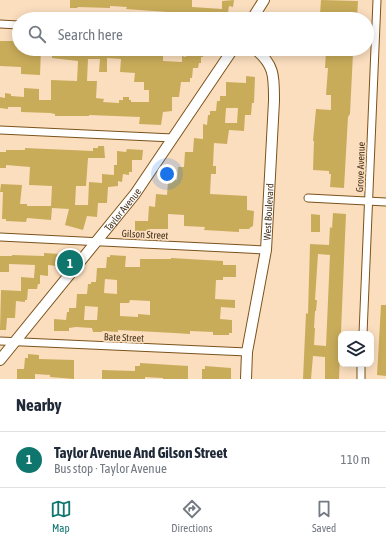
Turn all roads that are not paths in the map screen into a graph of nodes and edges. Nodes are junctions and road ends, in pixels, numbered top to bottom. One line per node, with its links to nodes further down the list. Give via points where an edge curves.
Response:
1 (264, 0): 3 (street)
2 (377, 0): 11 (street, Grove Avenue)
3 (256, 12)
4 (0, 24): 5 (street)
5 (12, 25)
6 (228, 56): 9 (street, Taylor Avenue)
7 (263, 56): 15 (street, West Boulevard, via 272,68 274,79)
8 (0, 130): 9 (street)
9 (173, 138): 14 (street, Taylor Avenue, via 135,194)
10 (308, 198): 11 (street)
11 (369, 201): 12 (street); 16 (street, Grove Avenue)
12 (386, 202)
13 (0, 237): 14 (street, Gilson Street)
14 (97, 241): 15 (street, Gilson Street); 18 (street, Taylor Avenue)
15 (266, 250): 19 (street, West Boulevard)
16 (363, 331)
17 (0, 341): 18 (street, Bate Street)
18 (15, 342): 19 (street, Bate Street); 20 (street, Taylor Avenue)
19 (247, 352): 22 (street, West Boulevard)
20 (0, 360)
21 (362, 367): 23 (street)
22 (246, 379)
23 (361, 379)

